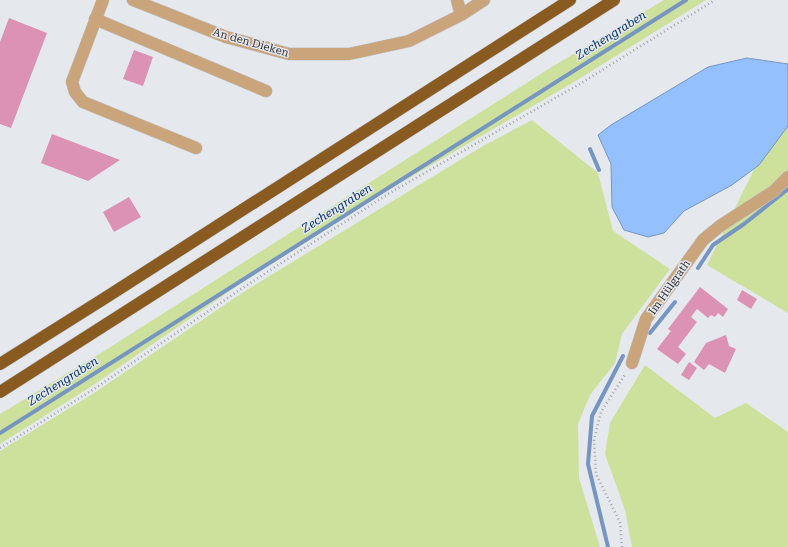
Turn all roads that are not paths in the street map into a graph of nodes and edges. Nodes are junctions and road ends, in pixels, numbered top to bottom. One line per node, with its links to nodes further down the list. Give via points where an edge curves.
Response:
1 (102, 0): 8 (street)
2 (132, 0): 7 (street, An den Dieken, via 226,36 289,54 349,54 408,41)
3 (457, 0): 7 (street)
4 (484, 0): 7 (street, An den Dieken)
5 (570, 0): 13 (highway)
6 (614, 0): 14 (highway)
7 (462, 15)
8 (95, 20): 9 (street); 10 (street, via 72,82 75,92 83,102)
9 (266, 91)
10 (196, 148)
11 (788, 177): 12 (street, Im Hülgrath, via 774,191 702,240 646,319)
12 (632, 363)
13 (0, 364)
14 (0, 392)

